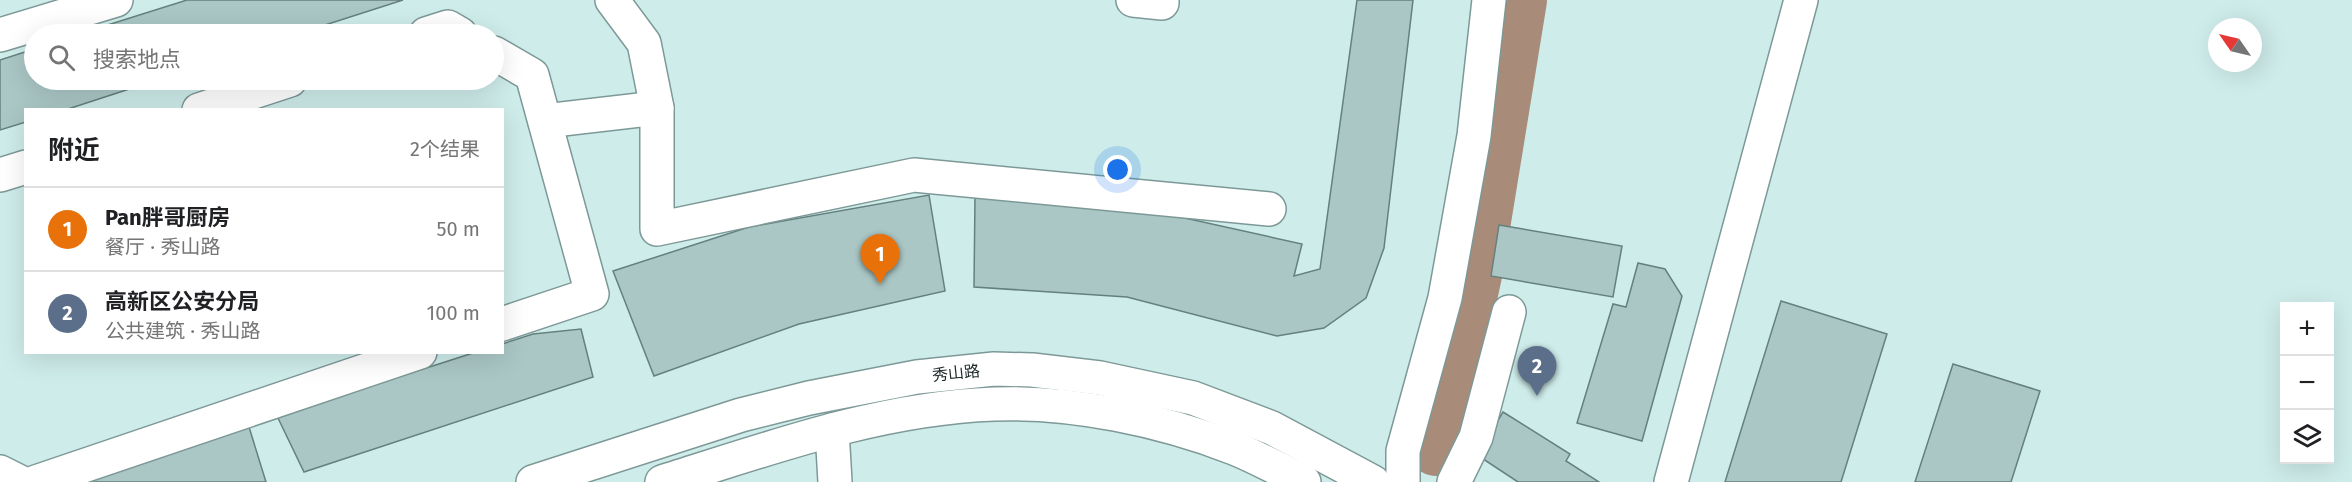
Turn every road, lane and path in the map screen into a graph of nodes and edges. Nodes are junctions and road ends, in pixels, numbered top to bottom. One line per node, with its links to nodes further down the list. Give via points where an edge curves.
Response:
1 (116, 0): 7 (street)
2 (612, 0): 13 (street, via 644,43)
3 (1133, 0): 4 (street)
4 (1162, 0)
5 (1489, 0): 30 (street, via 1474,136 1447,286 1403,451)
6 (1801, 0): 32 (street)
7 (36, 24)
8 (24, 28): 9 (street)
9 (0, 35)
10 (504, 59): 14 (street, via 532,75)
11 (260, 90): 12 (street)
12 (205, 108)
13 (657, 108): 14 (street); 17 (street, via 657,229 914,176)
14 (545, 121): 19 (street, via 592,294)
15 (24, 168): 16 (street)
16 (0, 175)
17 (1269, 209)
18 (1509, 312): 31 (street, via 1476,437)
19 (504, 323)
20 (414, 354): 24 (street)
21 (832, 430): 26 (street, 秀山路); 27 (street); 28 (street, 秀山路, via 959,406 1063,408 1126,417 1183,431 1235,448)
22 (0, 472): 23 (street)
23 (20, 482)
24 (36, 482)
25 (532, 482): 29 (street, 秀山路, via 809,398 917,377 994,369 1100,378 1193,398 1272,428)
26 (662, 482)
27 (835, 482)
28 (1304, 482)
29 (1373, 482)
30 (1403, 482)
31 (1455, 482)
32 (1671, 482)

